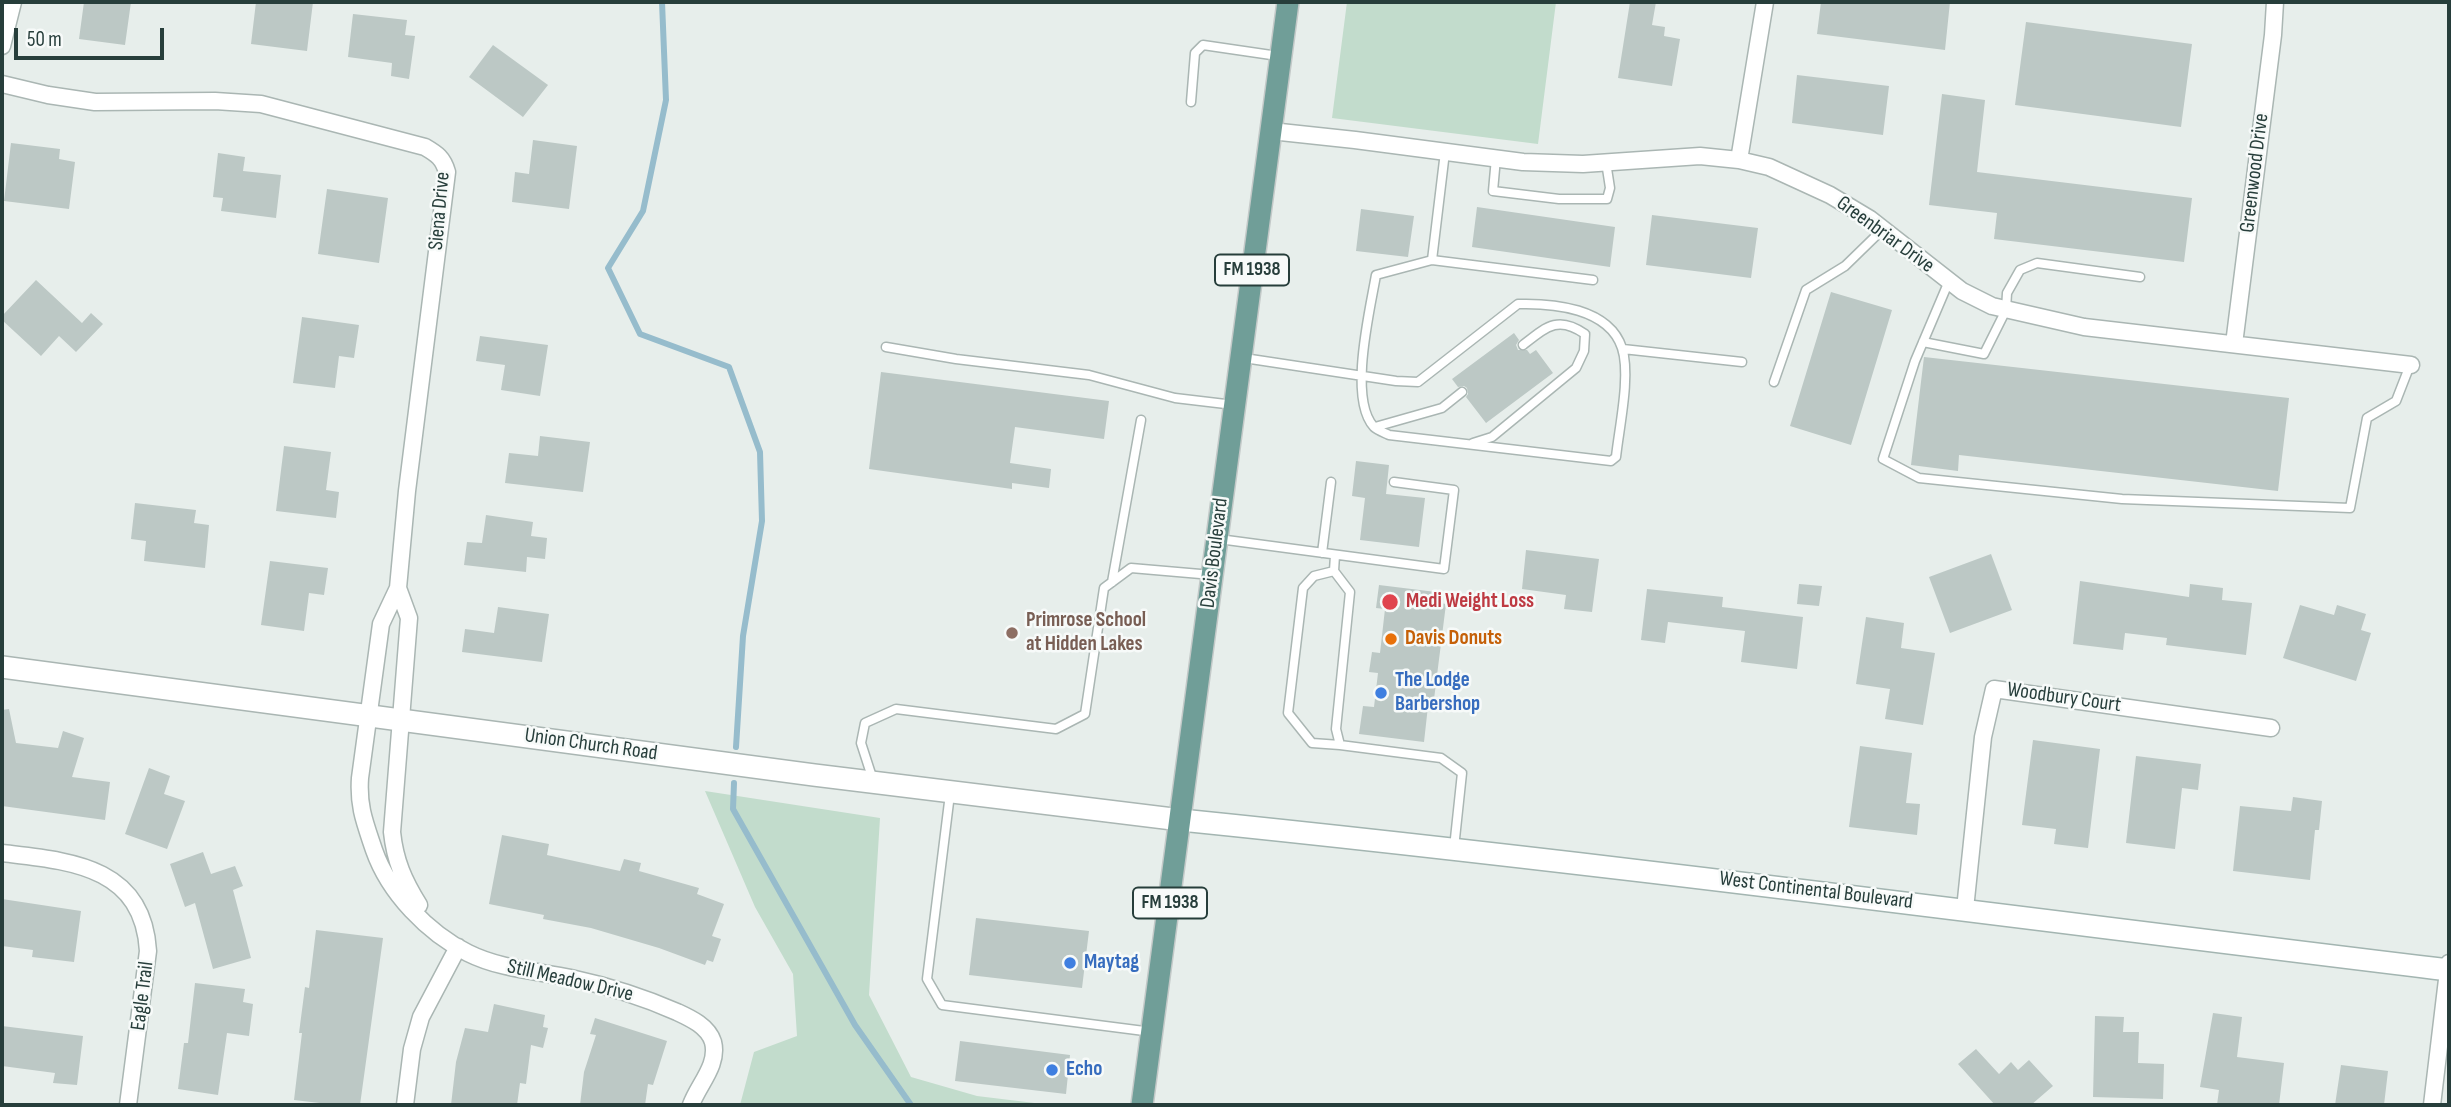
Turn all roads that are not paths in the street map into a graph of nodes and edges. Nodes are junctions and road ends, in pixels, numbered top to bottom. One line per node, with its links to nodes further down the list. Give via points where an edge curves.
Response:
1 (13, 2): 5 (street)
2 (1288, 2): 6 (main road, Davis Boulevard / FM 1938)
3 (1765, 2): 12 (street)
4 (2274, 2): 21 (street, Greenwood Drive)
5 (2, 46)
6 (1281, 56): 8 (lane, via 1203,45 1195,52); 9 (main road, Davis Boulevard / FM 1938)
7 (2, 84): 43 (street, Siena Drive, via 95,102 261,104 425,147 444,161 447,172)
8 (1191, 102)
9 (1270, 131): 10 (street, Greenbriar Drive); 25 (main road, Davis Boulevard / FM 1938)
10 (1445, 152): 11 (street, Greenbriar Drive); 15 (lane)
11 (1496, 159): 13 (street, Greenbriar Drive); 13 (lane, via 1493,191 1559,199 1607,199)
12 (1739, 160): 13 (street, Greenbriar Drive, via 1700,156); 14 (street, Greenbriar Drive, via 1769,167 1830,195)
13 (1606, 162)
14 (1883, 229): 18 (street, Greenbriar Drive); 29 (lane, via 1845,266 1806,290)
15 (1432, 260): 17 (lane); 28 (lane, via 1376,275)
16 (2140, 277): 19 (lane, via 2037,263 2020,270 2007,293)
17 (1593, 280)
18 (1949, 281): 19 (street, Greenbriar Drive, via 1982,302); 20 (lane)
19 (2006, 310): 20 (lane, via 1984,354); 21 (street, Greenbriar Drive, via 2084,327)
20 (1923, 342): 27 (lane, via 1883,458 1919,478 2122,499 2350,508 2367,418 2396,401)
21 (2234, 344): 27 (street, Greenbriar Drive)
22 (1523, 345): 34 (lane, via 1558,323 1585,334 1576,368 1492,437)
23 (886, 347): 31 (lane, via 1089,375 1175,398)
24 (1623, 349): 26 (lane); 28 (lane, via 1601,323 1576,309 1518,304 1418,382); 34 (lane, via 1616,457 1611,461)
25 (1241, 358): 28 (lane); 31 (main road, Davis Boulevard / FM 1938)
26 (1742, 362)
27 (2411, 365)
28 (1360, 374): 33 (lane, via 1365,408)
29 (1774, 383)
30 (1462, 392): 33 (lane, via 1442,408)
31 (1234, 405): 37 (main road, Davis Boulevard / FM 1938)
32 (1141, 420): 42 (lane)
33 (1374, 427): 34 (lane, via 1389,435)
34 (1471, 444)
35 (1331, 482): 38 (lane)
36 (1394, 482): 39 (lane, via 1454,490 1444,569)
37 (1216, 539): 38 (lane); 41 (main road, Davis Boulevard / FM 1938)
38 (1322, 553): 39 (lane)
39 (1335, 555): 40 (lane)
40 (1334, 571): 48 (lane, via 1350,592 1336,729); 48 (lane, via 1314,576 1303,588 1288,713 1312,743)
41 (1212, 575): 42 (lane, via 1131,568); 51 (main road, Davis Boulevard / FM 1938)
42 (1112, 582): 49 (lane, via 1104,588 1085,714 1056,729 896,709 865,723 861,743)
43 (398, 588): 45 (street, Siena Drive, via 381,624); 46 (street, Siena Drive, via 409,618)
44 (2, 667): 45 (main road, Union Church Road)
45 (369, 715): 46 (main road, Union Church Road); 55 (street, Still Meadow Drive, via 360,778 362,817 391,885)
46 (400, 720): 49 (main road, Union Church Road); 55 (street, Still Meadow Drive, via 393,847 408,888)
47 (2271, 728): 54 (street, Woodbury Court, via 1994,689 1983,737)
48 (1340, 746): 52 (lane, via 1441,758 1462,773)
49 (874, 782): 50 (main road, Union Church Road)
50 (950, 791): 51 (main road, Union Church Road); 59 (lane, via 927,979 942,1005)
51 (1181, 820): 52 (main road, West Continental Boulevard); 59 (main road, Davis Boulevard / FM 1938)
52 (1454, 848): 54 (main road, West Continental Boulevard)
53 (2, 853): 60 (street, Eagle Trail, via 84,866 125,891 144,926 148,951)
54 (1965, 909): 58 (main road, West Continental Boulevard)
55 (436, 932): 56 (street, Still Meadow Drive)
56 (458, 947): 61 (street, via 421,1017); 62 (street, Still Meadow Drive, via 492,963 634,994 692,1019 708,1033 713,1048 712,1065)
57 (2449, 963): 58 (street)
58 (2449, 970): 64 (street)
59 (1152, 1032): 63 (main road, Davis Boulevard / FM 1938)
60 (128, 1105)
61 (405, 1105)
62 (691, 1105)
63 (1142, 1105)
64 (2432, 1105)

